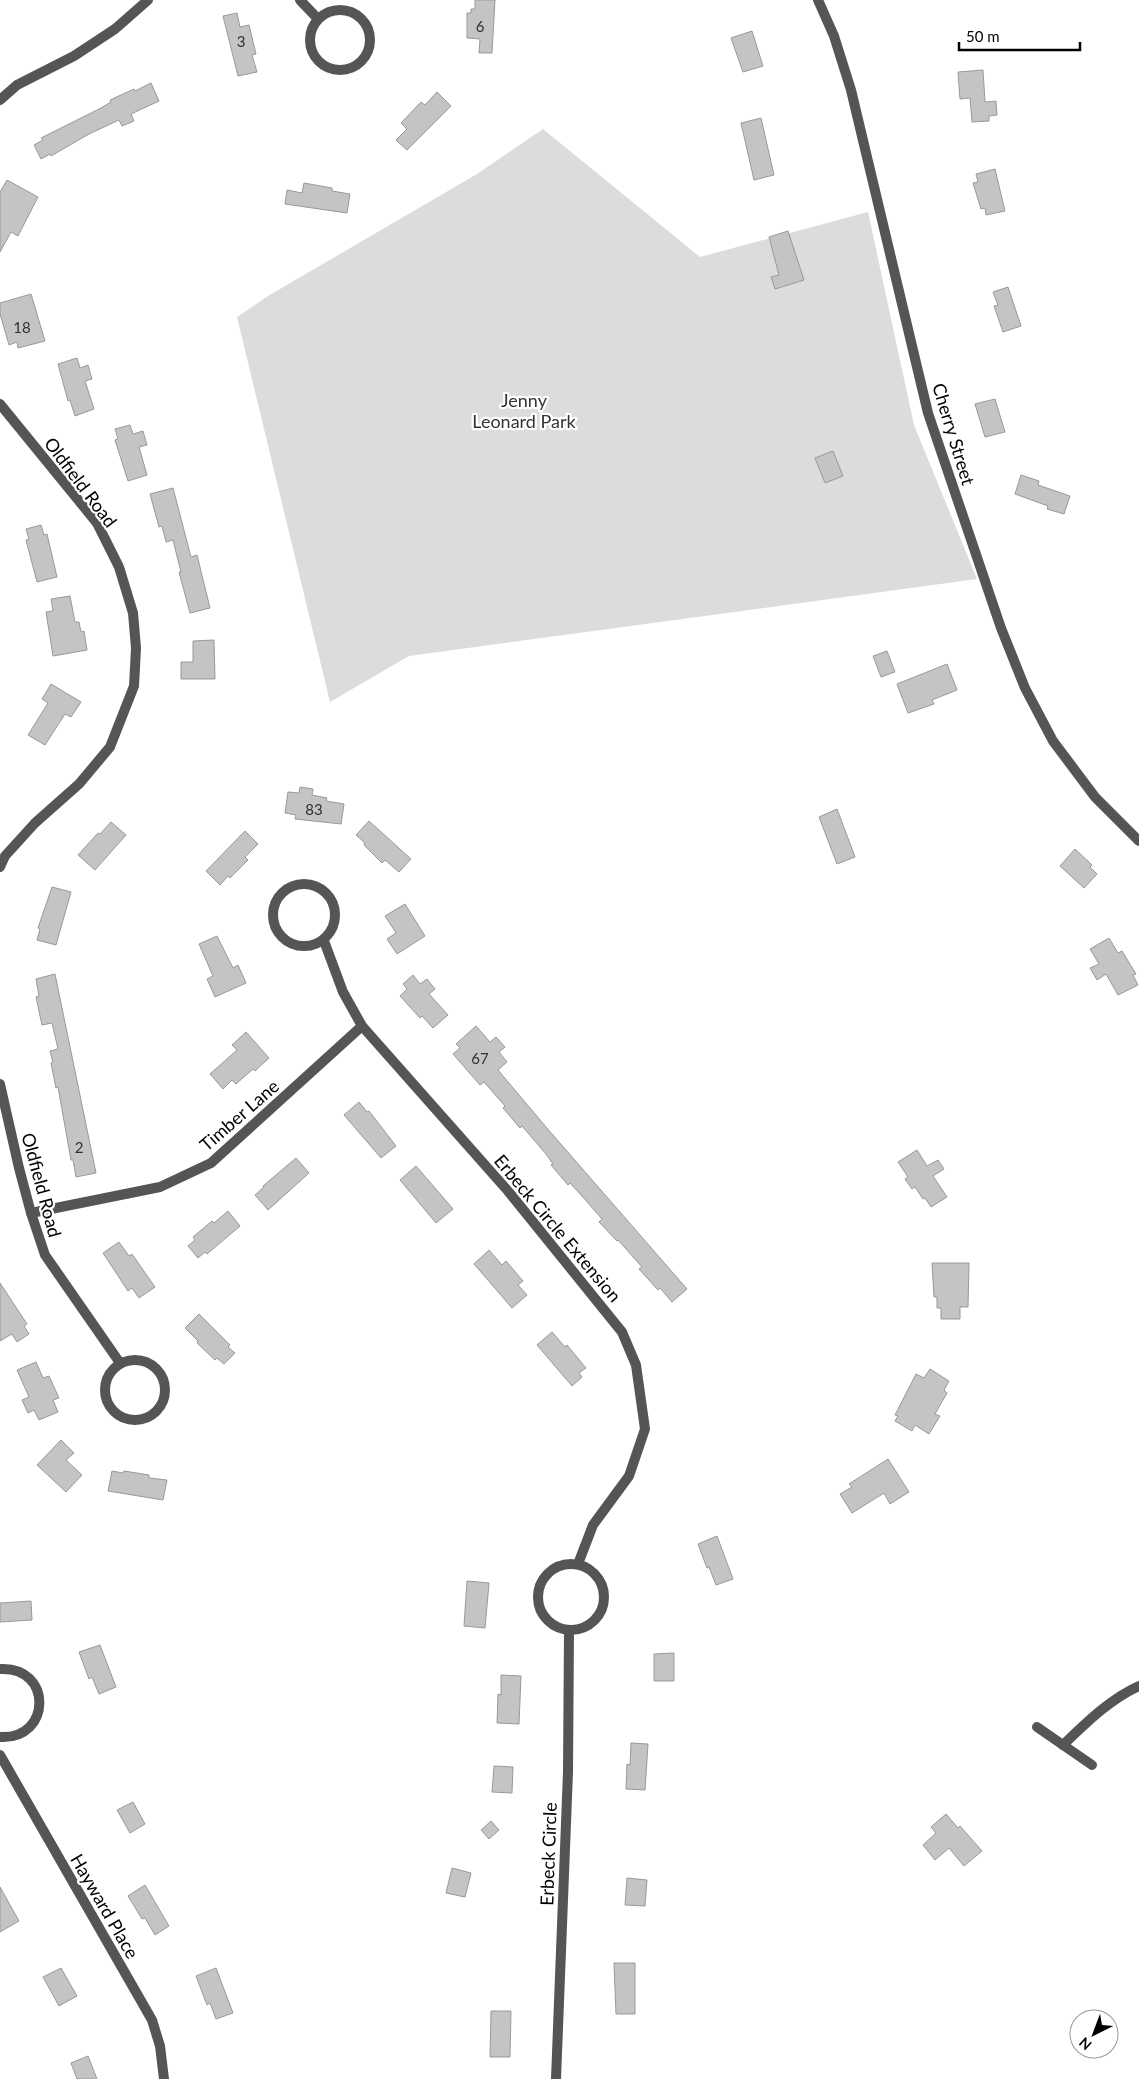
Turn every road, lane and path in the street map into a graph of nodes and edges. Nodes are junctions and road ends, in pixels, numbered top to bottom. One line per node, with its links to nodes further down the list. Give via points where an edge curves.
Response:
1 (148, 0): 5 (street, via 115,29 74,56 17,85)
2 (300, 0): 4 (street)
3 (818, 0): 7 (street, Cherry Street, via 834,36 848,81 928,414 1001,628 1025,688 1053,741 1095,797)
4 (318, 19): 4 (street, via 312,28 311,47 321,63 339,70 349,68 364,58 369,32 359,17 352,12 334,11)
5 (0, 100)
6 (0, 404): 8 (street, Oldfield Road, via 97,523 119,566 133,613 136,648 134,686 110,747 79,784 35,823 5,856)
7 (1139, 841)
8 (0, 867)
9 (324, 941): 9 (street, via 335,924 336,913 328,894 310,884 299,884 281,894 273,913 278,933 299,946 314,946); 10 (street, Erbeck Circle Extension, via 343,992)
10 (362, 1026): 12 (street, Timber Lane, via 211,1163 160,1187); 14 (street, Erbeck Circle Extension, via 556,1250 622,1332 636,1365 645,1428 629,1476 593,1525)
11 (0, 1084): 12 (street, Oldfield Road)
12 (31, 1213): 13 (street, Oldfield Road, via 45,1255)
13 (120, 1363): 13 (street, via 106,1378 104,1388 110,1408 126,1419 146,1418 155,1413 165,1396 163,1376 157,1368 139,1359)
14 (578, 1564): 15 (street, via 594,1572 599,1579 604,1601 591,1623); 15 (street, via 557,1566 548,1572 538,1589 538,1605 545,1617 554,1625)
15 (569, 1630): 24 (street, Erbeck Circle, via 568,1772)
16 (0, 1668): 19 (street, via 26,1674 40,1698 37,1716 26,1731)
17 (1139, 1686): 20 (street, via 1095,1715)
18 (1038, 1727): 20 (street)
19 (0, 1737)
20 (1063, 1745): 22 (street)
21 (0, 1755): 23 (street, Hayward Place, via 152,2020 160,2046)
22 (1092, 1765)
23 (164, 2079)
24 (556, 2079)

